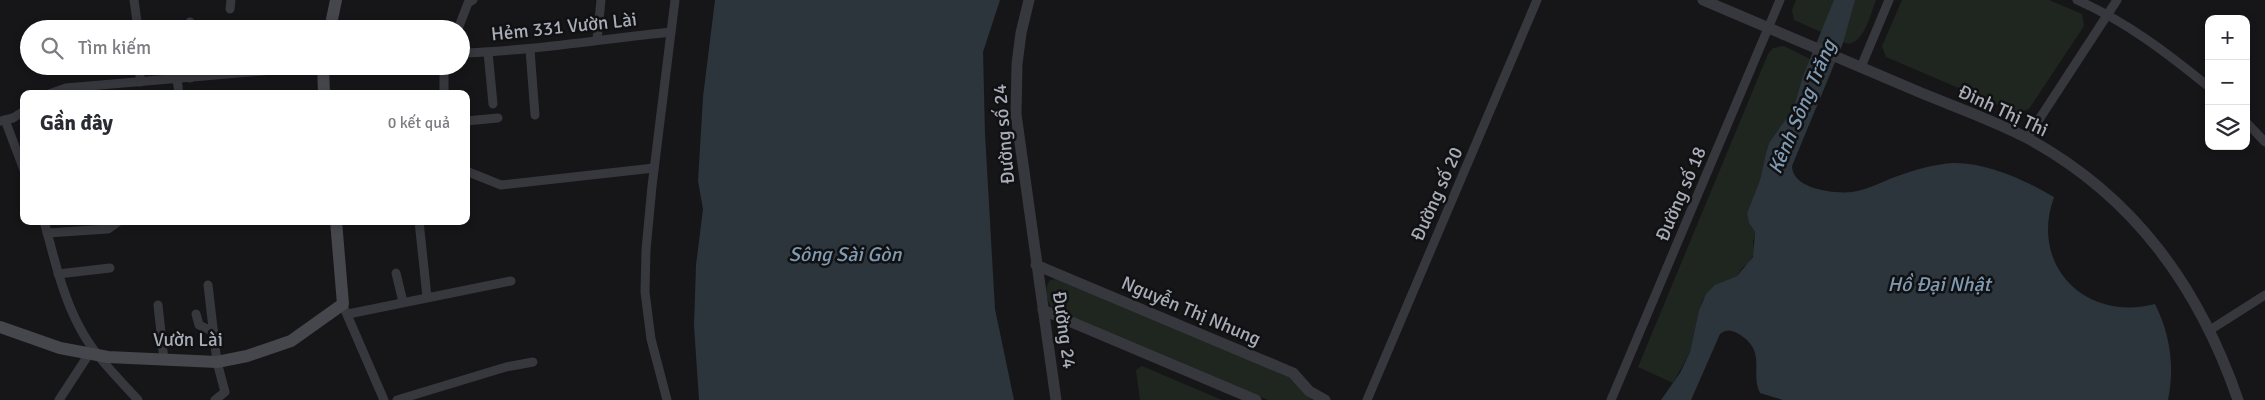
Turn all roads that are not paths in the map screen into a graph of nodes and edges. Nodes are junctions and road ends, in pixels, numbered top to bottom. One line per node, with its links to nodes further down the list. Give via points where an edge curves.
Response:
1 (134, 0): 14 (street)
2 (336, 0): 15 (main road)
3 (473, 0): 16 (street, via 468,3)
4 (601, 0): 19 (street)
5 (675, 0): 18 (street)
6 (1029, 0): 54 (street, Đường số 24, via 1017,64 1016,114)
7 (1537, 0): 83 (street, Đường số 20)
8 (1703, 0): 17 (street, Đinh Thị Thi)
9 (1780, 0): 17 (street, Đường số 18)
10 (1889, 0): 23 (street)
11 (2077, 0): 13 (street)
12 (2117, 0): 13 (street)
13 (2108, 14): 31 (street, via 2137,31); 44 (street)
14 (137, 20)
15 (332, 20)
16 (461, 20)
17 (1768, 28): 23 (street, Đinh Thị Thi); 84 (street, Đường số 18)
18 (671, 32): 19 (street, Hẻm 331 Vườn Lài); 47 (street)
19 (597, 40): 20 (street, Hẻm 331 Vườn Lài)
20 (530, 50): 21 (street, Hẻm 331 Vườn Lài); 39 (street)
21 (488, 52): 22 (street, Hẻm 331 Vườn Lài); 37 (street)
22 (470, 53)
23 (1861, 67): 44 (street, Đinh Thị Thi)
24 (140, 75): 30 (street)
25 (223, 75): 28 (street)
26 (323, 75): 35 (main road)
27 (444, 75): 36 (street)
28 (190, 78): 29 (street)
29 (177, 79): 30 (street); 34 (street)
30 (140, 82): 33 (street)
31 (2205, 84)
32 (60, 90): 33 (street)
33 (88, 90)
34 (178, 90)
35 (324, 90)
36 (444, 90)
37 (493, 104)
38 (20, 114): 41 (street)
39 (535, 115)
40 (498, 118): 42 (street)
41 (3, 121): 46 (street)
42 (470, 121)
43 (2250, 126): 45 (street)
44 (2026, 138): 68 (street, Đinh Thị Thi, via 2103,190 2139,225 2172,264)
45 (2265, 142)
46 (20, 161)
47 (654, 168): 48 (street, via 501,184); 79 (street, via 645,292 651,339)
48 (470, 172)
49 (45, 225): 53 (street)
50 (114, 225): 53 (street, via 108,229)
51 (336, 225): 64 (main road)
52 (419, 225): 61 (street)
53 (47, 233): 57 (street)
54 (1036, 265): 65 (street, Đường 24); 82 (street, Nguyễn Thị Nhung, via 1293,372 1309,391)
55 (110, 268): 57 (street)
56 (396, 273): 62 (street)
57 (58, 274): 70 (street)
58 (511, 281): 61 (street)
59 (208, 285): 69 (street)
60 (2265, 295): 68 (street)
61 (427, 297): 62 (street)
62 (403, 302): 64 (street)
63 (158, 305): 71 (street)
64 (345, 310): 72 (main road, Vườn Lài, via 291,341); 77 (street)
65 (1043, 310): 80 (street, Đường 24); 81 (street)
66 (196, 314): 69 (street, via 199,325)
67 (0, 327): 70 (main road, Vườn Lài, via 60,348)
68 (2210, 330): 85 (street, Đinh Thị Thi)
69 (214, 332): 72 (street)
70 (93, 355): 71 (main road, Vườn Lài); 74 (street); 75 (street)
71 (164, 360): 72 (main road, Vườn Lài)
72 (218, 362): 76 (street, via 225,392)
73 (533, 362): 78 (street)
74 (59, 400)
75 (138, 400)
76 (215, 400)
77 (384, 400)
78 (397, 400)
79 (667, 400)
80 (1056, 400)
81 (1256, 400)
82 (1325, 400)
83 (1367, 400)
84 (1611, 400)
85 (2238, 400)

